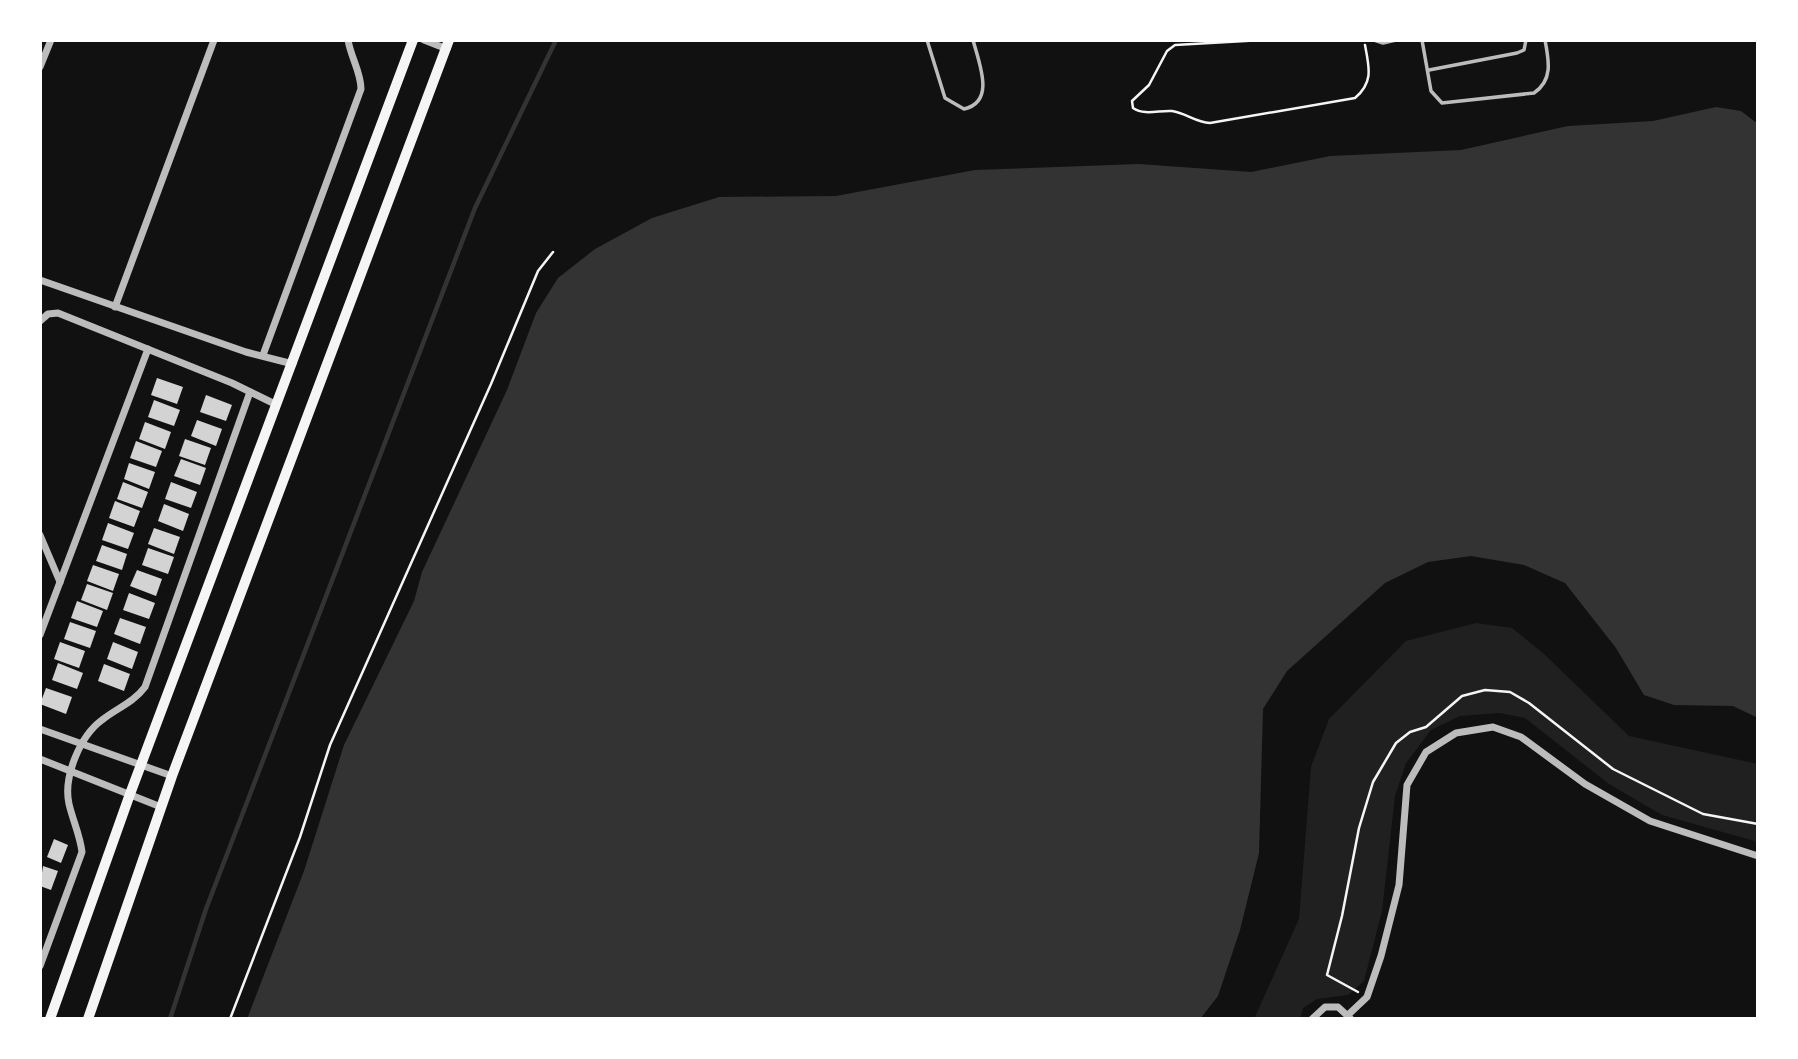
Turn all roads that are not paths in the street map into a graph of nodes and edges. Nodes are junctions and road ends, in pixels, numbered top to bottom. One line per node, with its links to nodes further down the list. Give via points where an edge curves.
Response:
1 (51, 40): 14 (street)
2 (214, 40): 17 (street)
3 (348, 40): 20 (street, via 361,89)
4 (413, 40): 21 (main road)
5 (424, 40): 13 (street)
6 (927, 40): 7 (lane, via 945,98 964,109 980,101 984,83)
7 (973, 40)
8 (1374, 40): 9 (lane)
9 (1396, 40)
10 (1423, 40): 15 (lane)
11 (1526, 40): 15 (lane, via 1524,50 1517,53)
12 (1545, 40): 15 (lane, via 1548,77 1534,93 1442,103 1431,91)
13 (448, 44): 32 (main road)
14 (40, 67)
15 (1429, 70)
16 (40, 280): 17 (street)
17 (115, 307): 20 (street)
18 (40, 321): 19 (street, via 58,313)
19 (148, 349): 22 (street); 25 (street)
20 (263, 355): 21 (street)
21 (293, 364): 23 (main road)
22 (250, 392): 23 (street); 28 (street, via 145,687 128,705 99,722)
23 (277, 405): 30 (main road)
24 (40, 535): 25 (street)
25 (60, 582): 26 (street)
26 (40, 635)
27 (40, 729): 28 (street)
28 (82, 745): 30 (street); 31 (street)
29 (40, 759): 31 (street)
30 (141, 768): 32 (street); 33 (main road)
31 (72, 771): 33 (street); 36 (street, via 69,806 82,852)
32 (172, 776): 34 (main road)
33 (130, 794): 34 (street); 38 (main road)
34 (161, 807): 39 (main road)
35 (1758, 856): 37 (street, via 1650,821 1585,783 1521,737 1493,727 1456,733 1426,752 1407,785 1399,885 1367,997)
36 (40, 966)
37 (1350, 1017): 40 (street, via 1338,1007 1325,1007)
38 (50, 1019)
39 (88, 1019)
40 (1312, 1019)

